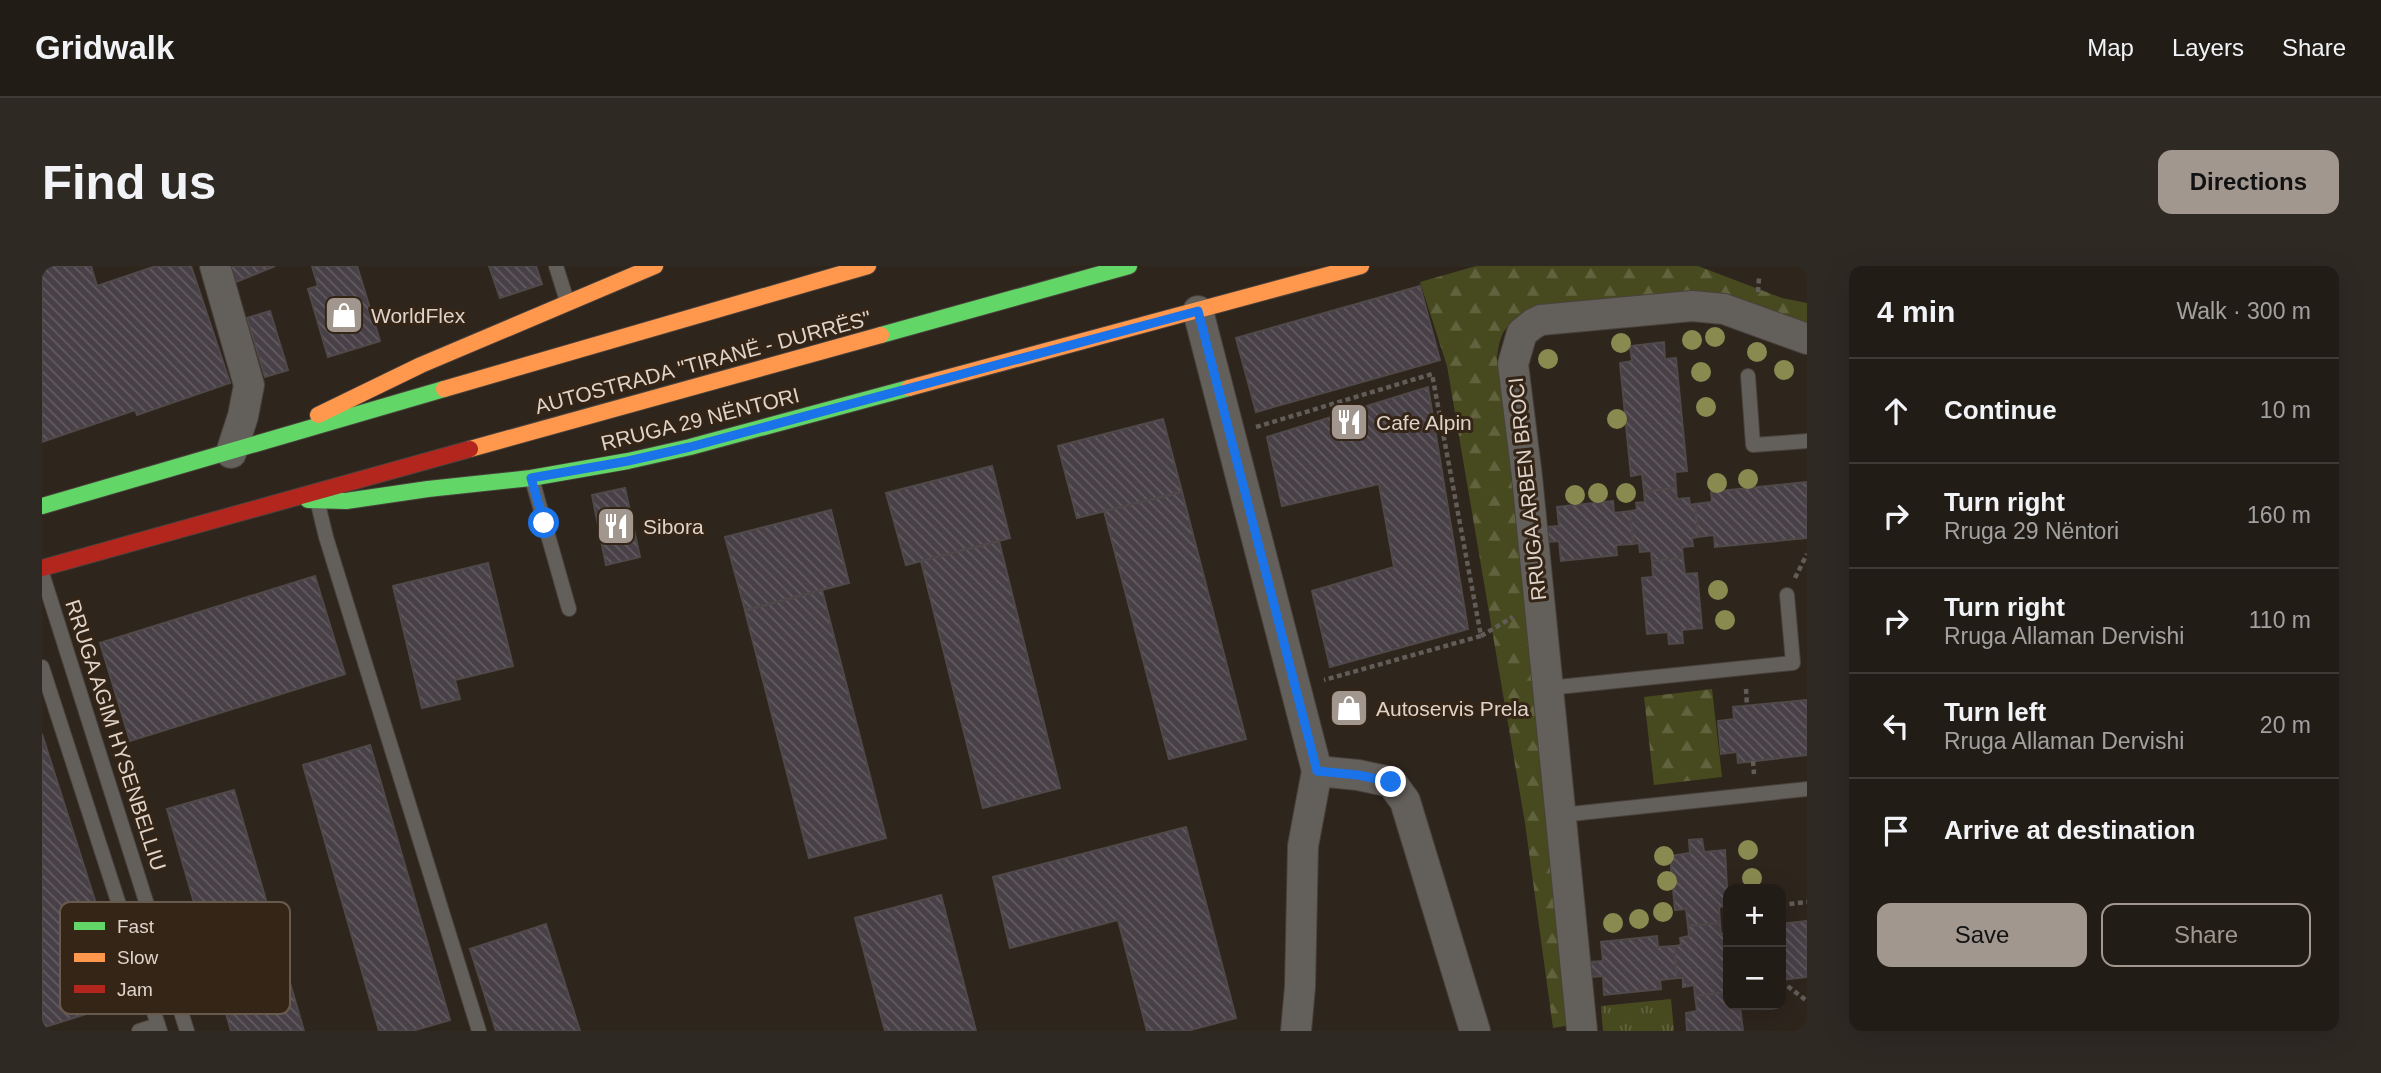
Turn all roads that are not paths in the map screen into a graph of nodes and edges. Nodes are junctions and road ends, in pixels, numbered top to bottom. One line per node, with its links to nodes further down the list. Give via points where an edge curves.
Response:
1 (215, 266): 12 (street, via 249,385)
2 (556, 266): 7 (lane)
3 (655, 266): 7 (main road)
4 (868, 266): 12 (main road, AUTOSTRADA "TIRANË - DURRËS")
5 (1129, 266): 14 (main road, AUTOSTRADA "TIRANË - DURRËS")
6 (1361, 266): 8 (main road, RRUGA 29 NËNTORI)
7 (567, 302): 12 (main road)
8 (1198, 311): 13 (main road, RRUGA 29 NËNTORI, via 690,447); 22 (street)
9 (1807, 340): 21 (street, RRUGA ARBEN BROCI, via 1724,309 1692,306 1541,320 1522,333 1513,364)
10 (1748, 376): 11 (lane, via 1753,446)
11 (1807, 441)
12 (242, 449): 16 (main road)
13 (531, 478): 15 (main road, RRUGA 29 NËNTORI, via 345,501); 19 (lane)
14 (288, 500): 15 (main road, RRUGA 29 NËNTORI); 17 (main road, RRUGA 29 NËNTORI)
15 (317, 500): 31 (lane)
16 (42, 506)
17 (42, 570): 26 (lane, RRUGA AGIM HYSENBELLIU)
18 (1787, 595): 21 (lane, via 1793,663)
19 (569, 609)
20 (43, 674): 25 (lane)
21 (1548, 688): 24 (street, RRUGA ARBEN BROCI)
22 (1317, 771): 32 (street, via 1303,846); 33 (street, via 1391,782 1405,801)
23 (1807, 789): 24 (lane)
24 (1561, 815): 34 (street, RRUGA ARBEN BROCI)
25 (118, 902)
26 (146, 902)
27 (182, 1014): 30 (lane, RRUGA AGIM HYSENBELLIU)
28 (159, 1028): 29 (lane)
29 (139, 1031)
30 (187, 1031)
31 (479, 1031)
32 (1296, 1031)
33 (1475, 1031)
34 (1582, 1031)

